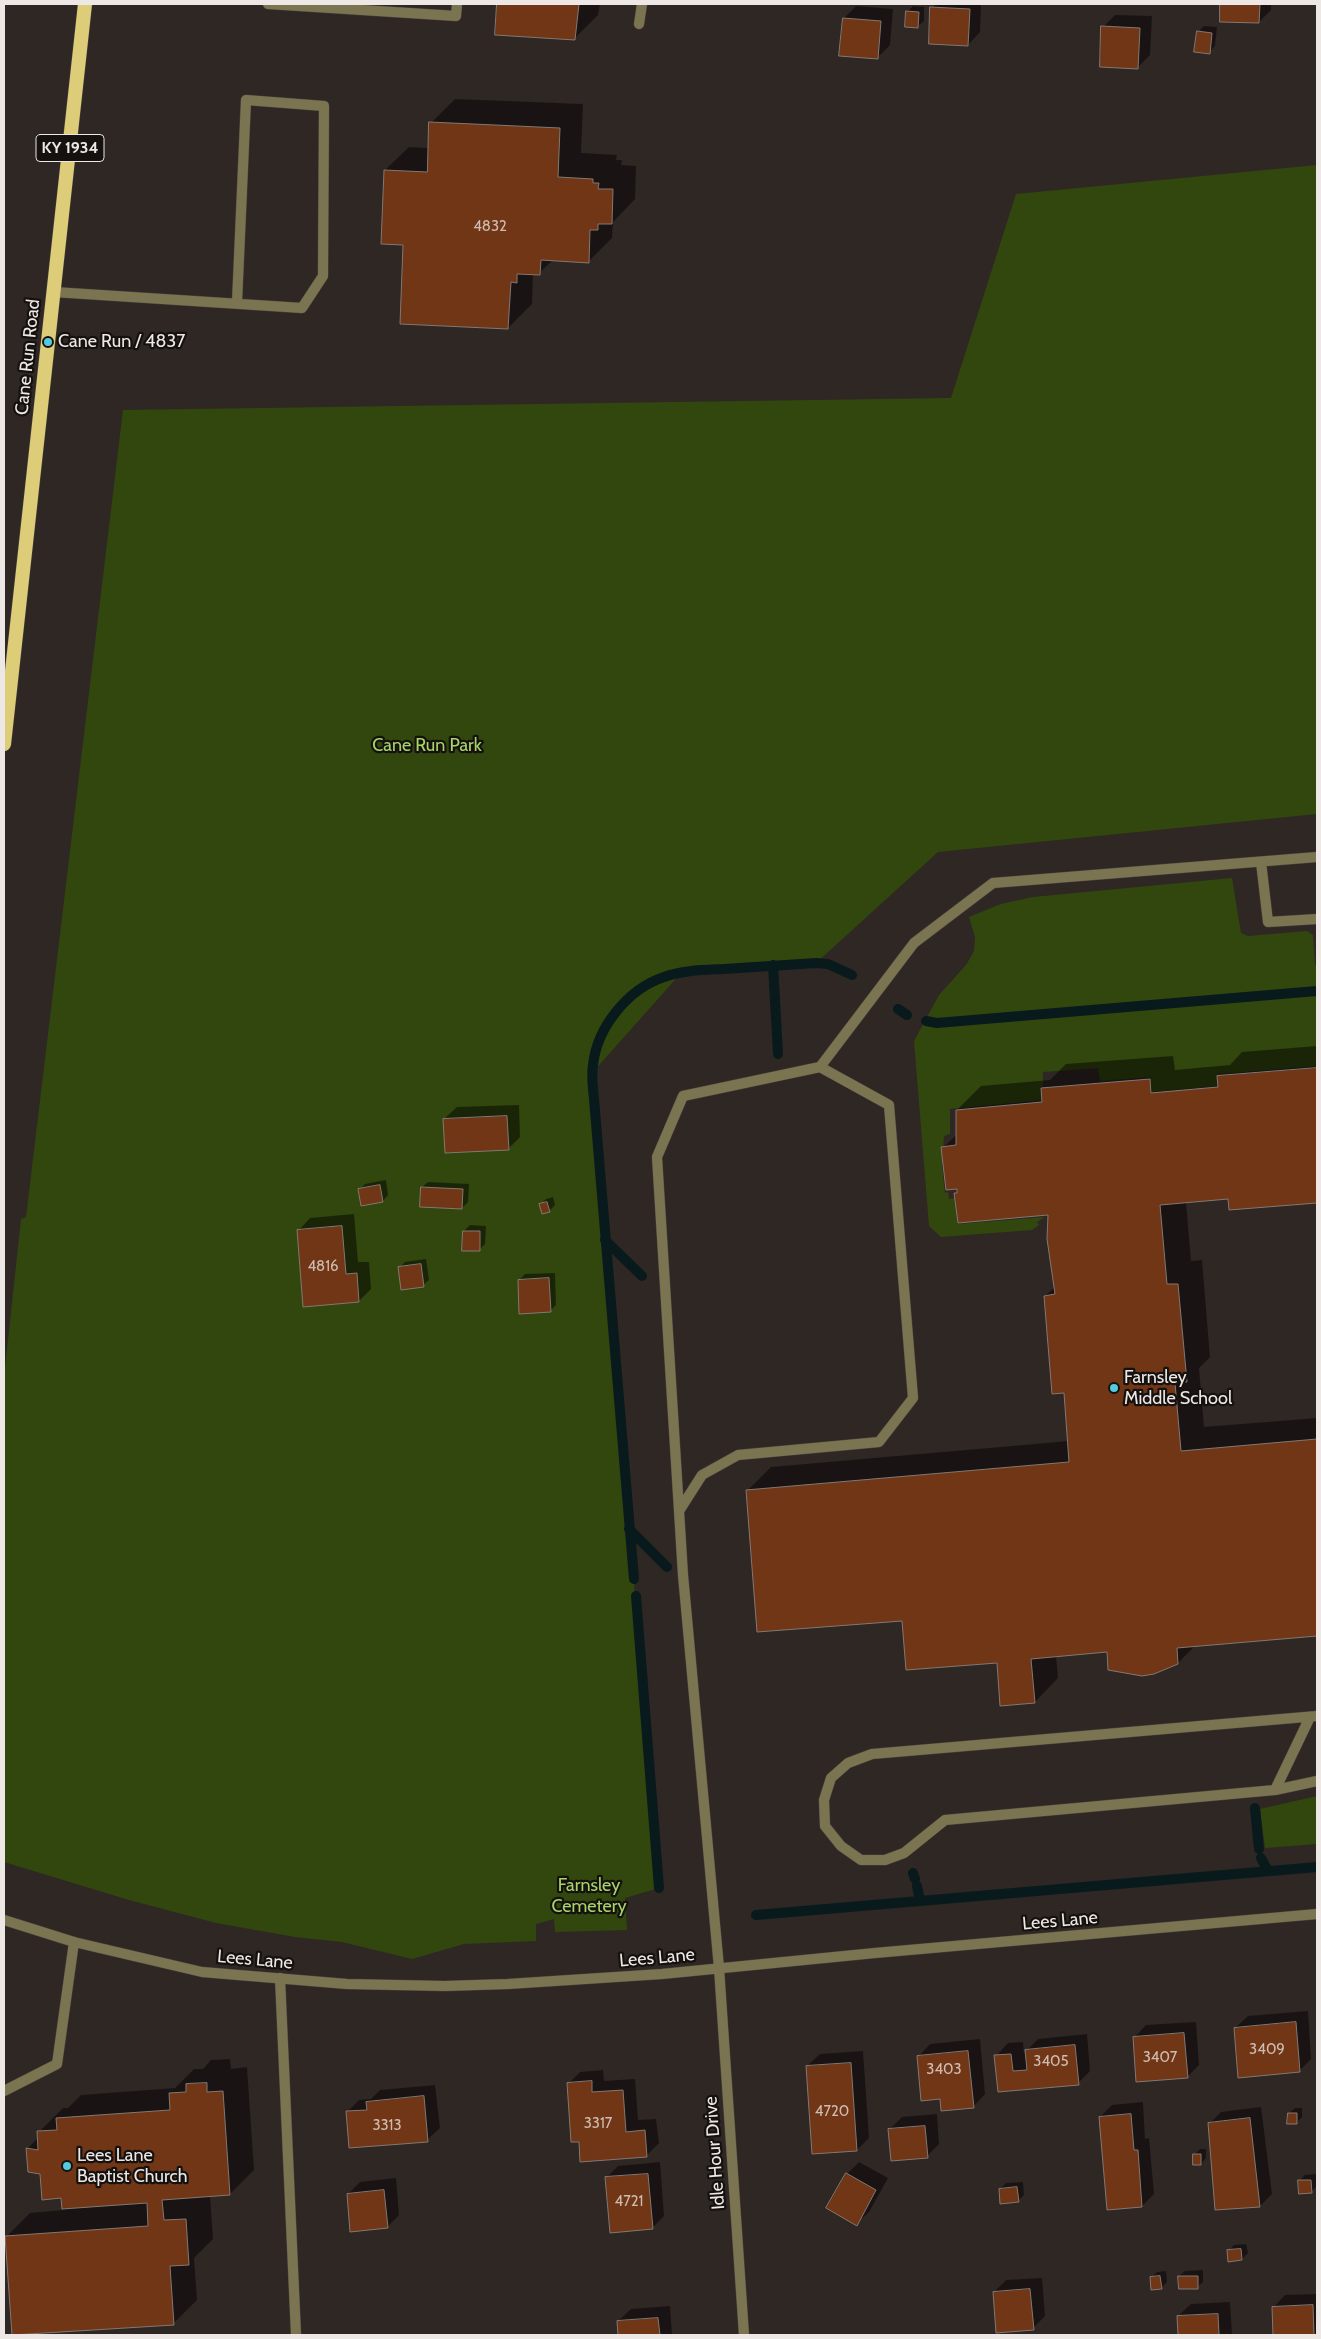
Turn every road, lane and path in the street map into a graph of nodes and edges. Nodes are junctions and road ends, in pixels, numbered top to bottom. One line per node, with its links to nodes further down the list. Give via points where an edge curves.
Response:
1 (85, 4): 6 (highway, Cane Run Road / KY 1934)
2 (268, 4): 3 (street, via 456,16)
3 (457, 4)
4 (642, 4): 5 (street)
5 (639, 24)
6 (54, 292): 7 (street); 8 (highway, Cane Run Road / KY 1934)
7 (237, 302): 7 (street, via 302,308 323,276 324,106 246,100)
8 (4, 744)
9 (1317, 857): 10 (street)
10 (1261, 862): 11 (street, via 1268,922); 12 (street, via 993,883 914,943)
11 (1317, 919)
12 (820, 1067): 13 (street, Idle Hour Drive, via 683,1096 657,1158); 13 (street, via 889,1105 913,1398 879,1442 738,1455 702,1475)
13 (679, 1511): 20 (street, Idle Hour Drive)
14 (1314, 1717): 16 (street); 16 (street, via 872,1754 848,1763 831,1778 824,1800 825,1826 841,1846 861,1860 884,1860 904,1853 945,1820)
15 (1317, 1781): 16 (street)
16 (1275, 1790)
17 (1317, 1914): 20 (street, Lees Lane)
18 (4, 1920): 19 (street, Lees Lane)
19 (74, 1942): 21 (street, Lees Lane, via 202,1972); 22 (street, via 57,2064)
20 (719, 1968): 21 (street, Lees Lane, via 463,1985 347,1984); 24 (street, Idle Hour Drive)
21 (280, 1978): 23 (street)
22 (4, 2091)
23 (296, 2335)
24 (744, 2335)

